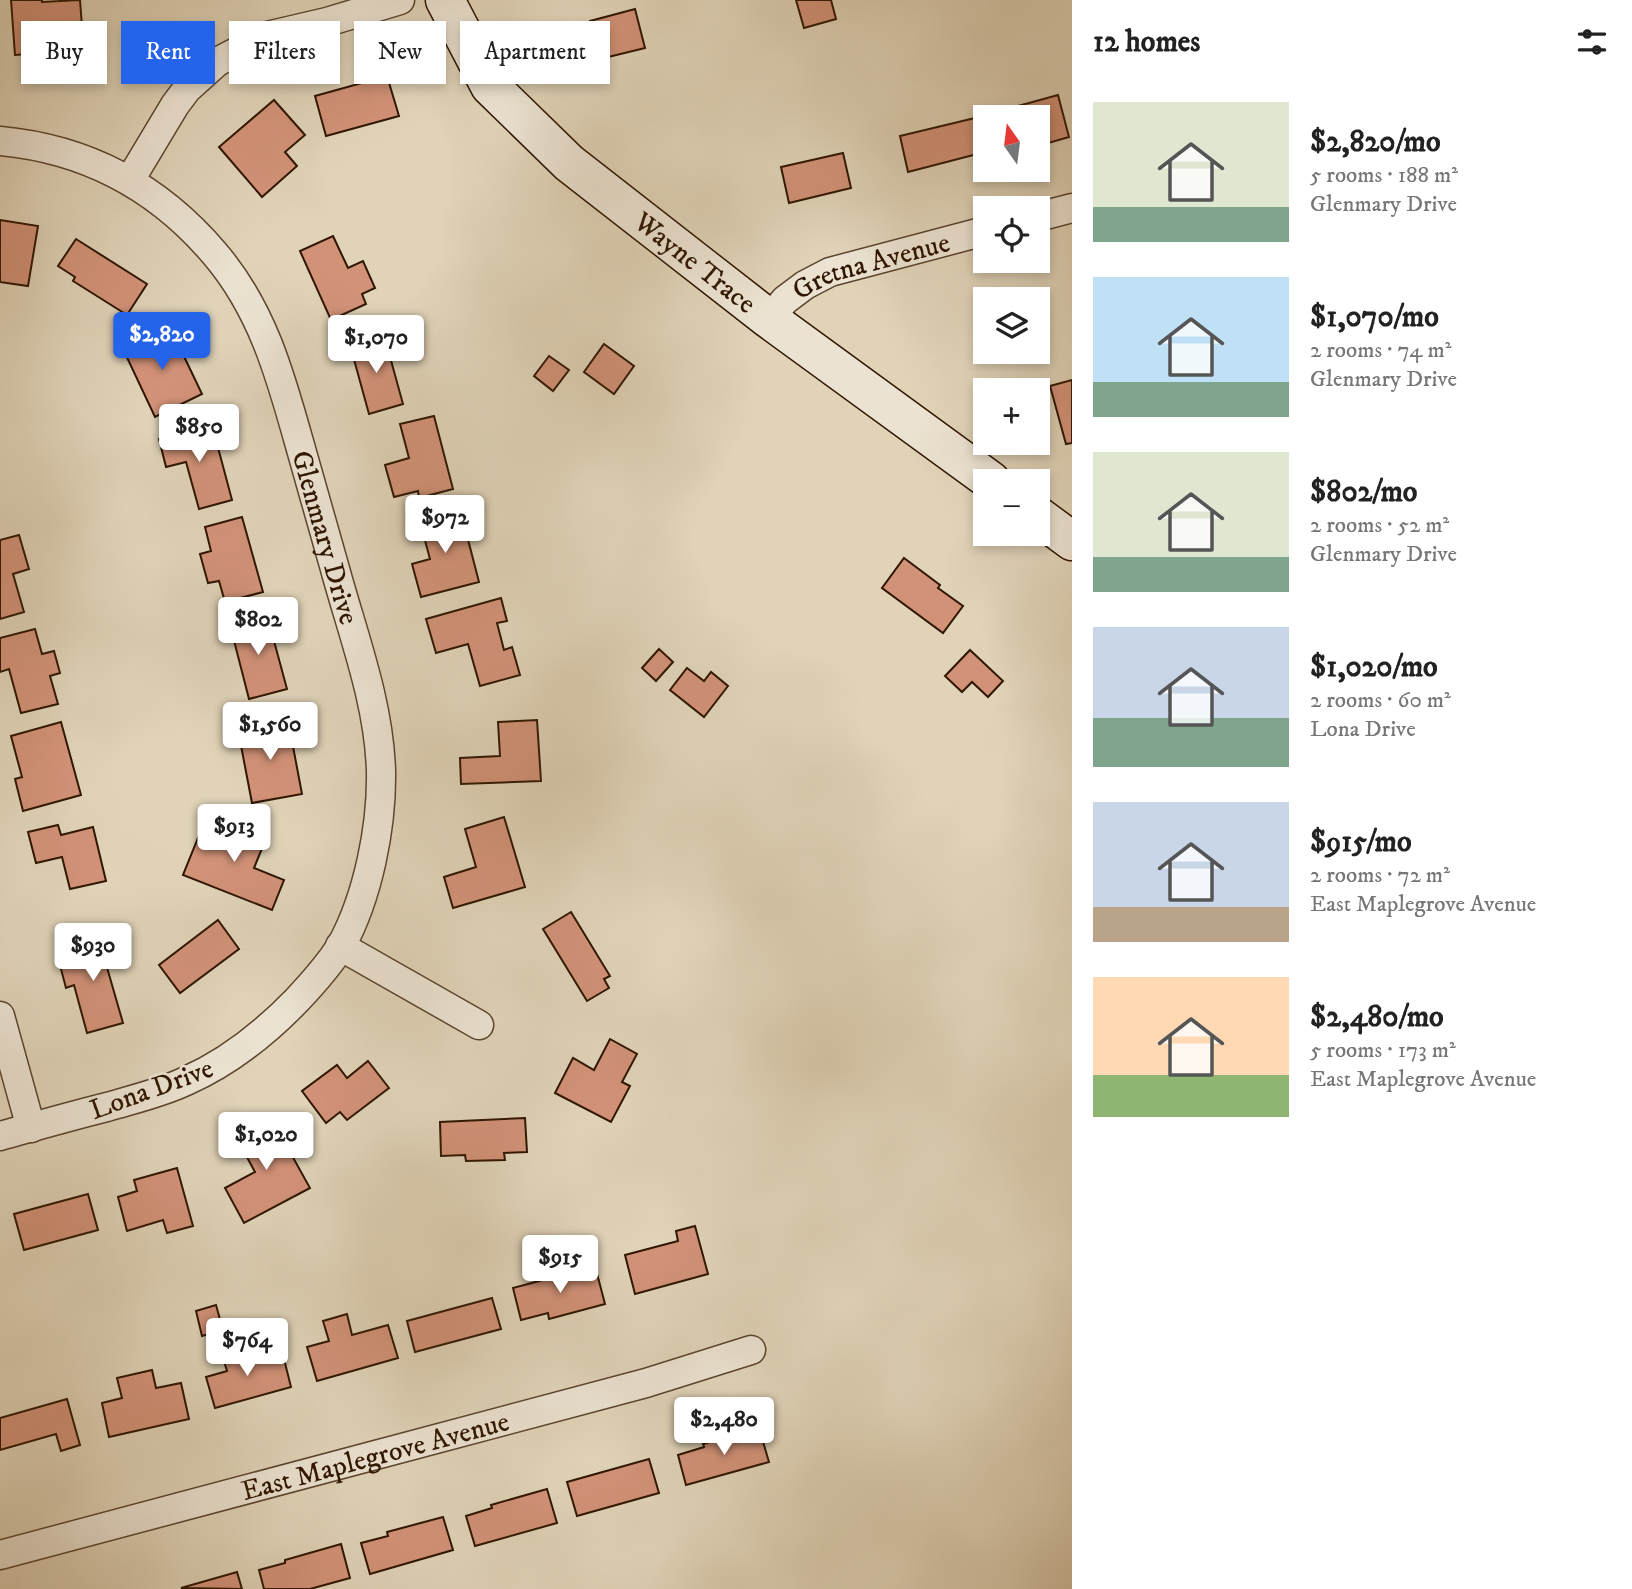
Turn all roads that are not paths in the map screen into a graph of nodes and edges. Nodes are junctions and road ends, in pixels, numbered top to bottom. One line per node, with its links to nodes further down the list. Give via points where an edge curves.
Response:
1 (400, 0): 4 (street, via 267,36 217,62 174,105)
2 (444, 0): 8 (street, Wayne Trace, via 490,86 569,163)
3 (0, 141): 4 (street, Glenmary Drive, via 75,157)
4 (130, 180): 12 (street, Glenmary Drive, via 195,232 256,314 280,371 366,680 378,739 380,802 370,867)
5 (1072, 208): 6 (street)
6 (1050, 214)
7 (973, 234): 8 (street, Gretna Avenue, via 830,272 785,300)
8 (769, 318): 9 (street, Wayne Trace)
9 (975, 469)
10 (1050, 525): 11 (street)
11 (1072, 541)
12 (340, 946): 14 (street); 15 (street, Lona Drive, via 279,1019 220,1063 148,1096)
13 (0, 1016): 15 (street)
14 (480, 1025)
15 (31, 1128): 16 (street, Lona Drive)
16 (0, 1136)
17 (751, 1350): 18 (street, East Maplegrove Avenue, via 633,1387)
18 (0, 1555)

